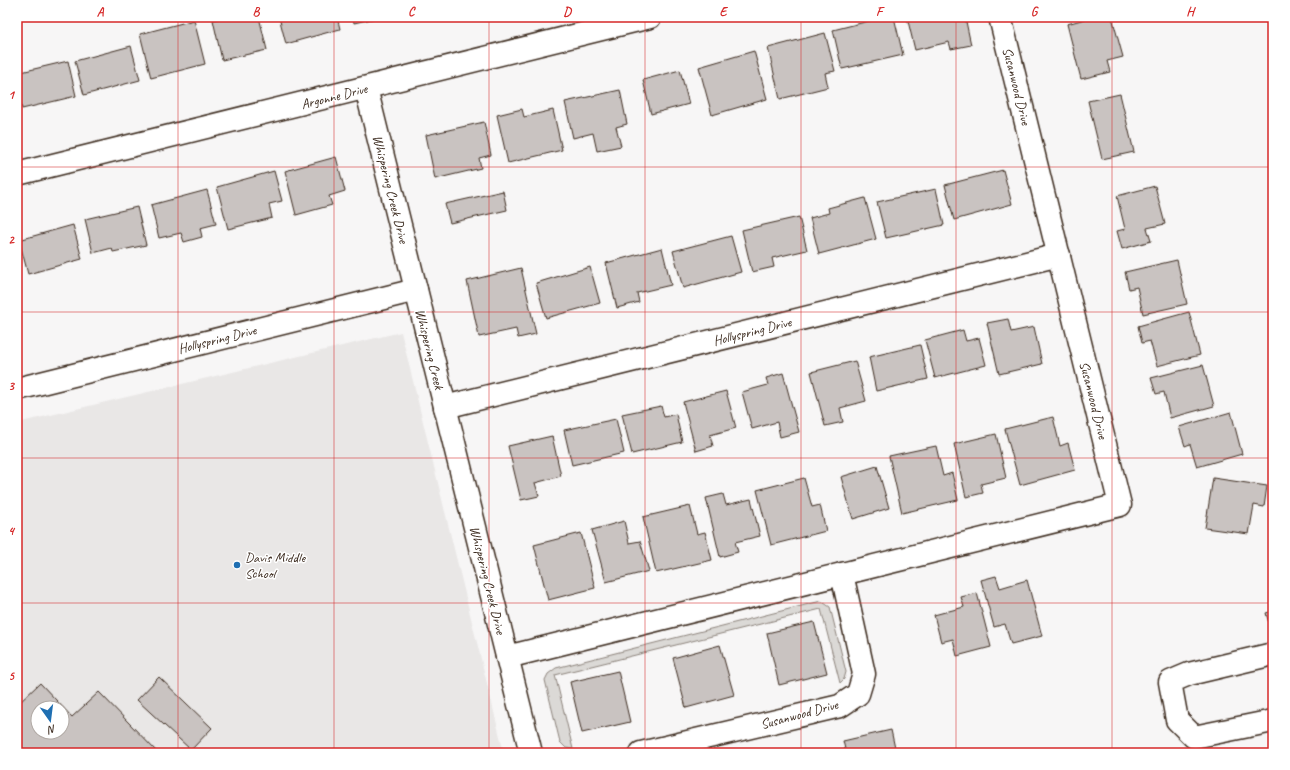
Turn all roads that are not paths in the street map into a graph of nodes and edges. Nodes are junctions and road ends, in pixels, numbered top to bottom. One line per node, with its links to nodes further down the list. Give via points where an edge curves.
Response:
1 (650, 17): 3 (street, Argonne Drive)
2 (1000, 17): 5 (street, Susanwood Drive)
3 (366, 88): 4 (street, Argonne Drive); 6 (street, Whispering Creek Drive)
4 (17, 174)
5 (1059, 255): 8 (street, Hollyspring Drive); 9 (street, Susanwood Drive, via 1120,505)
6 (416, 290): 7 (street, Hollyspring Drive); 8 (street, Whispering Creek)
7 (17, 389)
8 (445, 407): 11 (street, Whispering Creek Drive)
9 (842, 574): 11 (street, Susanwood Drive); 14 (street, Susanwood Drive, via 864,674 858,694 840,706)
10 (1273, 654): 12 (street, via 1189,674 1170,682 1177,720 1194,738)
11 (507, 657): 13 (street, Whispering Creek Drive)
12 (1273, 721)
13 (530, 753)
14 (641, 753)

